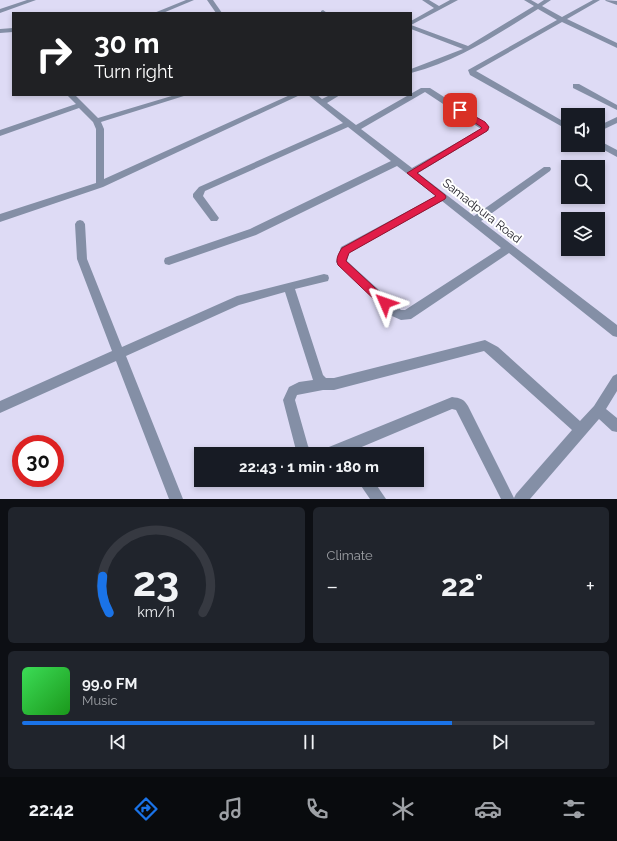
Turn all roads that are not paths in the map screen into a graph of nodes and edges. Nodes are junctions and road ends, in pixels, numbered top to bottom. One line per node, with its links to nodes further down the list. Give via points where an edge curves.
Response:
1 (33, 0): 13 (street)
2 (191, 0): 16 (street)
3 (210, 0): 17 (street)
4 (425, 0): 14 (street)
5 (455, 0): 14 (street)
6 (527, 0): 12 (street)
7 (548, 0): 12 (street)
8 (597, 0): 18 (street)
9 (608, 0): 11 (street)
10 (3, 2): 13 (street)
11 (617, 3)
12 (538, 5): 18 (street); 24 (street)
13 (12, 8): 15 (street)
14 (438, 8): 19 (street)
15 (0, 11)
16 (160, 12)
17 (218, 12)
18 (561, 19): 23 (street); 37 (street, via 472,71)
19 (412, 22)
20 (412, 27): 24 (street)
21 (12, 30): 22 (street)
22 (0, 32)
23 (617, 46)
24 (469, 49): 25 (street)
25 (412, 71)
26 (576, 86): 34 (street)
27 (72, 96): 33 (street)
28 (180, 96): 35 (street)
29 (294, 96): 46 (street)
30 (313, 96): 32 (street, Samadpura Road)
31 (334, 96): 32 (street)
32 (322, 102): 39 (street, Samadpura Road)
33 (81, 105): 35 (street); 40 (street)
34 (617, 108)
35 (96, 120): 46 (street, via 102,141)
36 (617, 120): 38 (street)
37 (561, 123)
38 (605, 126)
39 (352, 127): 43 (street, Samadpura Road); 45 (street, via 424,90 485,127 485,130); 49 (street, via 202,188 198,197)
40 (0, 133)
41 (605, 147): 42 (street)
42 (617, 154)
43 (398, 162): 45 (street, Samadpura Road); 53 (street, via 253,232)
44 (547, 170): 50 (street)
45 (411, 173): 47 (street, Samadpura Road)
46 (100, 185): 48 (street)
47 (442, 197): 50 (street, Samadpura Road); 52 (street, via 345,250 342,256 341,262 396,313 407,315)
48 (0, 218)
49 (214, 218)
50 (474, 221): 52 (street, Samadpura Road)
51 (80, 224): 57 (street, via 82,259)
52 (509, 248): 56 (street, Samadpura Road)
53 (169, 261)
54 (324, 278): 55 (street)
55 (289, 286): 57 (street, via 237,301); 59 (street, via 318,378)
56 (617, 332)
57 (118, 355): 60 (street); 67 (street)
58 (617, 380): 61 (street)
59 (323, 384): 63 (street, via 334,384 486,345); 64 (street, via 299,388 293,391 289,400)
60 (0, 407)
61 (598, 410): 62 (street); 63 (street)
62 (617, 426)
63 (581, 430): 70 (street)
64 (301, 447)
65 (346, 447): 69 (street, via 452,403 460,404)
66 (370, 487): 68 (street)
67 (176, 499)
68 (379, 499)
69 (508, 499)
70 (521, 499)

